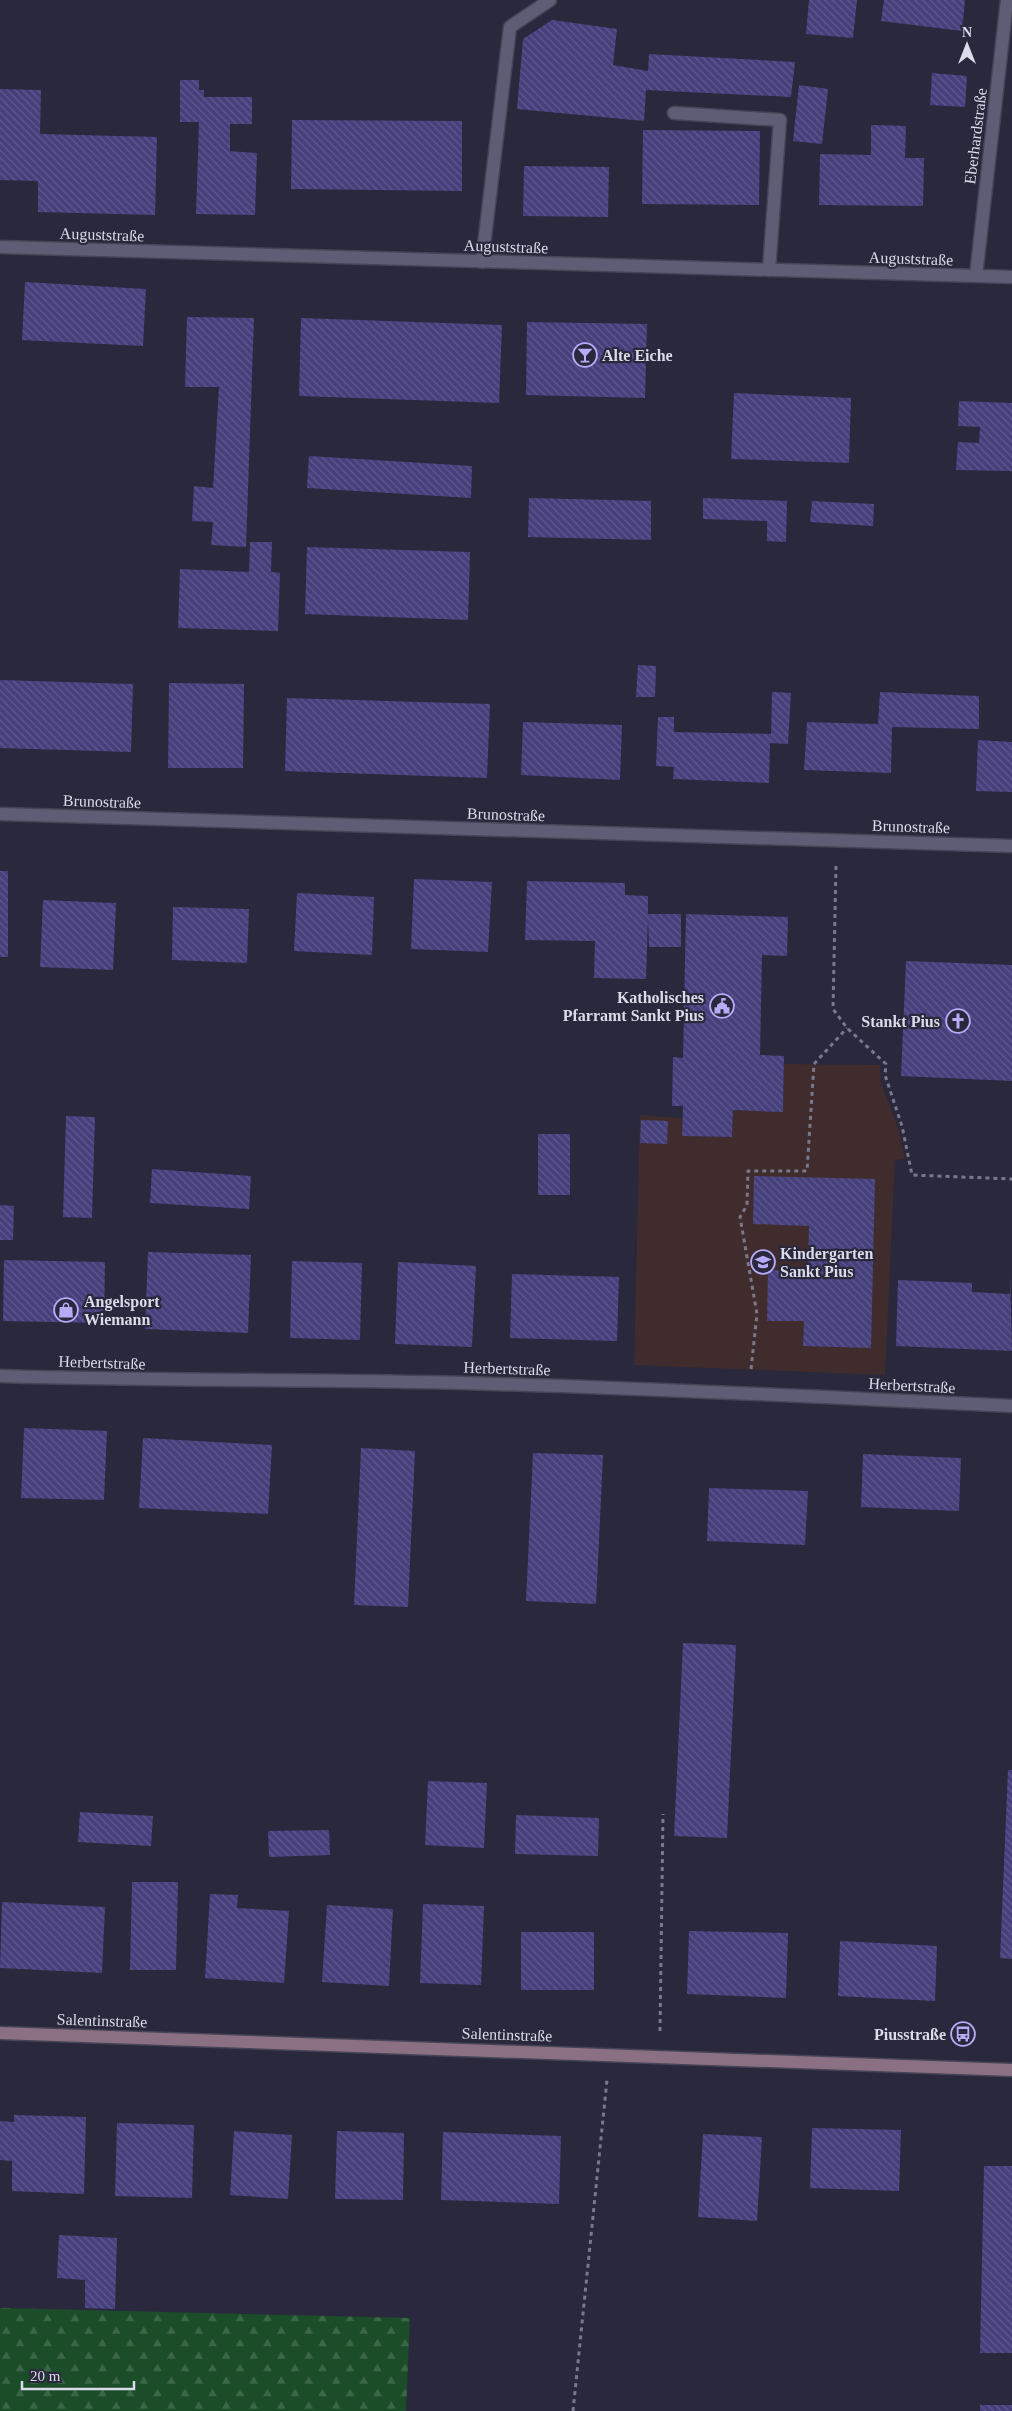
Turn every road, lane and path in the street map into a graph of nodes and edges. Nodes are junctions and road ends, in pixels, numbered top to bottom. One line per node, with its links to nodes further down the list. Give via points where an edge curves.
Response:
1 (550, 0): 5 (street, via 510,27)
2 (1007, 0): 7 (street, Eberhardstraße)
3 (674, 113): 6 (street, via 780,120)
4 (0, 247): 5 (street, Auguststraße)
5 (482, 262): 6 (street, Auguststraße)
6 (769, 270): 7 (street, Auguststraße)
7 (976, 276): 8 (street, Auguststraße)
8 (1012, 277)
9 (0, 814): 10 (street, Brunostraße)
10 (837, 840): 11 (street, Brunostraße); 12 (path, via 833,1009)
11 (1012, 846)
12 (847, 1028): 13 (path, via 886,1064 885,1075 902,1126 912,1175); 15 (path, via 814,1064 807,1171 748,1171 747,1205 740,1217 757,1314)
13 (1012, 1179)
14 (0, 1376): 15 (street, Herbertstraße, via 462,1383)
15 (749, 1393): 16 (street, Herbertstraße)
16 (1012, 1406)
17 (663, 1814): 20 (path)
18 (0, 2033): 19 (street, Salentinstraße)
19 (609, 2054): 20 (street, Salentinstraße); 22 (path)
20 (660, 2057): 21 (street, Salentinstraße)
21 (1012, 2070)
22 (573, 2411)

